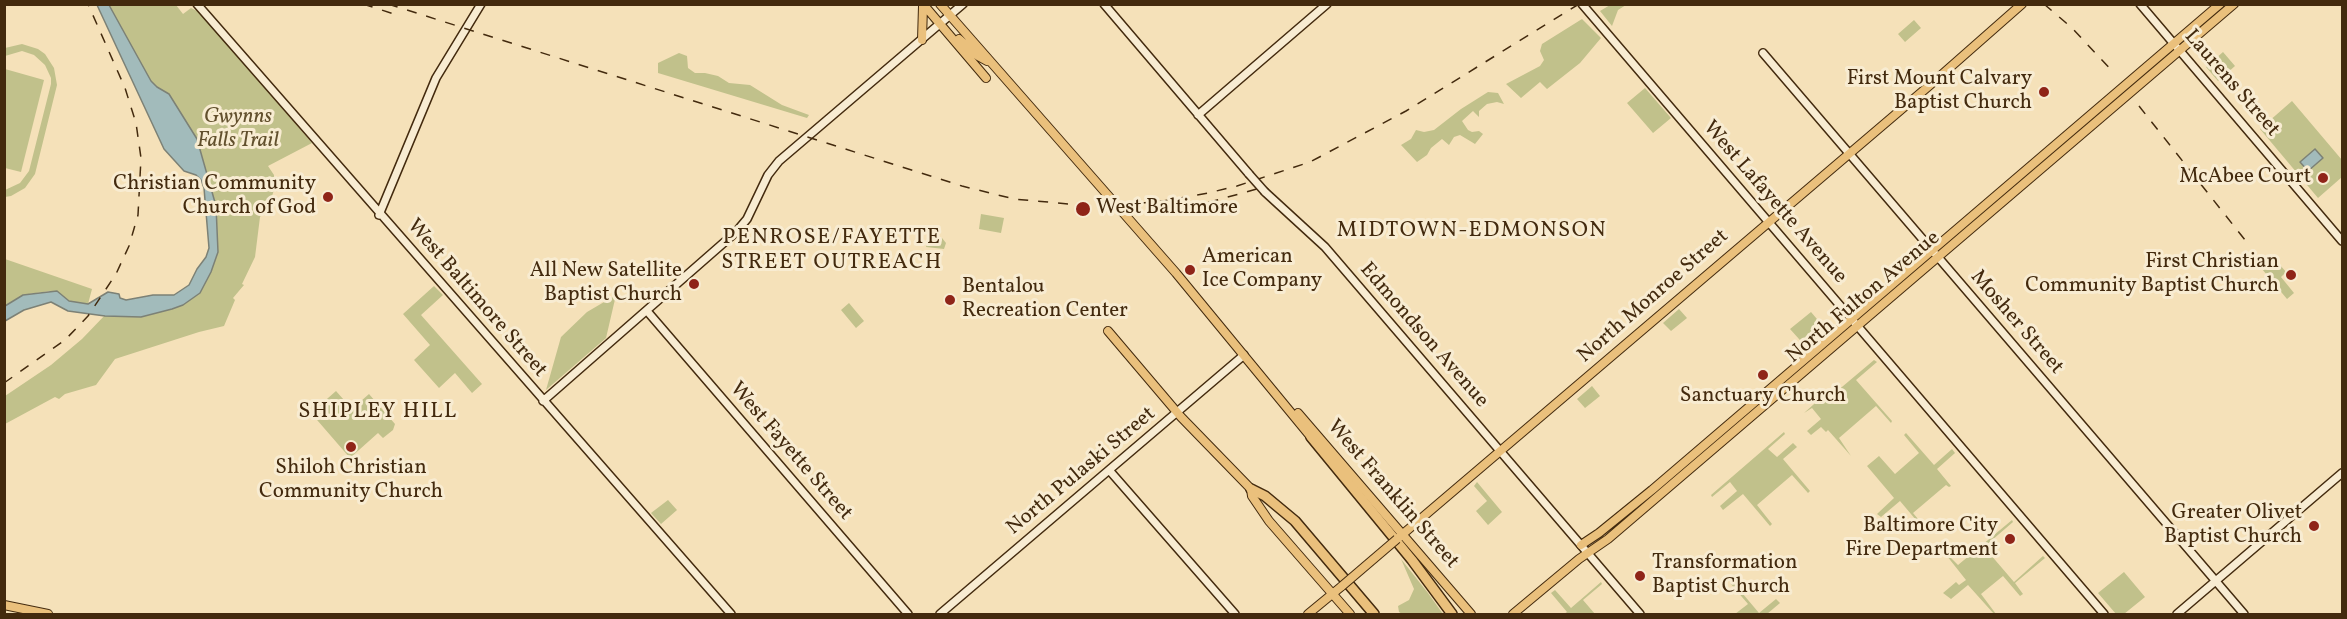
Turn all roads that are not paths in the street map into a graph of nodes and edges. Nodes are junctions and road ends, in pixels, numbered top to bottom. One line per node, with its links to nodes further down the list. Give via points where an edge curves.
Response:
1 (197, 4): 23 (street, West Baltimore Street)
2 (481, 4): 23 (street, via 436,78)
3 (923, 4): 14 (main road); 15 (main road)
4 (940, 4): 13 (main road, West Franklin Street)
5 (963, 4): 13 (street)
6 (1104, 4): 21 (street, Edmondson Avenue)
7 (1327, 4): 21 (street)
8 (1582, 4): 24 (street, West Lafayette Avenue)
9 (2022, 4): 22 (main road, North Monroe Street)
10 (2140, 4): 16 (street, Laurens Street)
11 (2220, 4): 16 (main road, North Fulton Avenue)
12 (2234, 4): 17 (main road, North Fulton Avenue)
13 (950, 16): 14 (street); 19 (main road, West Franklin Street)
14 (940, 24): 15 (street); 19 (main road); 20 (main road)
15 (922, 40): 28 (street, via 779,160 736,232)
16 (2174, 44): 17 (street, Laurens Street); 26 (main road, North Fulton Avenue)
17 (2180, 51): 25 (street, Laurens Street); 27 (main road, North Fulton Avenue)
18 (1763, 53): 22 (street, Mosher Street)
19 (991, 63): 31 (main road, West Franklin Street)
20 (986, 78)
21 (1198, 115): 36 (street, Edmondson Avenue, bridge, via 1264,192 1325,247)
22 (1849, 154): 24 (main road, North Monroe Street); 26 (street, Mosher Street)
23 (379, 215): 32 (street, West Baltimore Street)
24 (1769, 222): 29 (street, West Lafayette Avenue); 36 (main road, North Monroe Street)
25 (2343, 241)
26 (1933, 251): 27 (street, Mosher Street); 29 (main road, North Fulton Avenue)
27 (1939, 258): 29 (main road, North Fulton Avenue); 43 (street, Mosher Street)
28 (647, 311): 32 (street); 48 (street, West Fayette Street)
29 (1855, 323): 41 (main road, North Fulton Avenue); 42 (main road, North Fulton Avenue); 59 (street, West Lafayette Avenue)
30 (1108, 331): 34 (main road)
31 (1244, 355): 33 (main road, West Franklin Street); 34 (street, North Pulaski Street)
32 (543, 401): 47 (street, West Baltimore Street)
33 (1283, 403): 35 (main road, West Franklin Street); 40 (main road, West Franklin Street, via 1296,411)
34 (1177, 413): 37 (street, North Pulaski Street); 39 (main road)
35 (1311, 437): 54 (highway, via 1332,470); 55 (highway)
36 (1501, 452): 40 (main road, North Monroe Street); 41 (street, Edmondson Avenue)
37 (1109, 470): 49 (street, North Pulaski Street); 50 (street)
38 (2343, 473): 43 (street)
39 (1251, 489): 44 (main road, via 1269,521); 53 (highway, via 1296,521)
40 (1400, 537): 44 (main road, North Monroe Street, bridge); 56 (main road, West Franklin Street)
41 (1581, 545): 42 (street, Edmondson Avenue)
42 (1588, 554): 57 (main road, North Fulton Avenue); 58 (street, Edmondson Avenue)
43 (2216, 582): 60 (street); 61 (street, Mosher Street)
44 (1332, 594): 51 (main road, North Monroe Street); 52 (main road)
45 (4, 605): 46 (main road)
46 (48, 615)
47 (731, 615)
48 (908, 615)
49 (940, 615)
50 (1235, 615)
51 (1308, 615)
52 (1350, 615)
53 (1374, 615)
54 (1446, 615)
55 (1452, 615)
56 (1470, 615)
57 (1513, 615)
58 (1641, 615)
59 (2104, 615)
60 (2177, 615)
61 (2244, 615)

